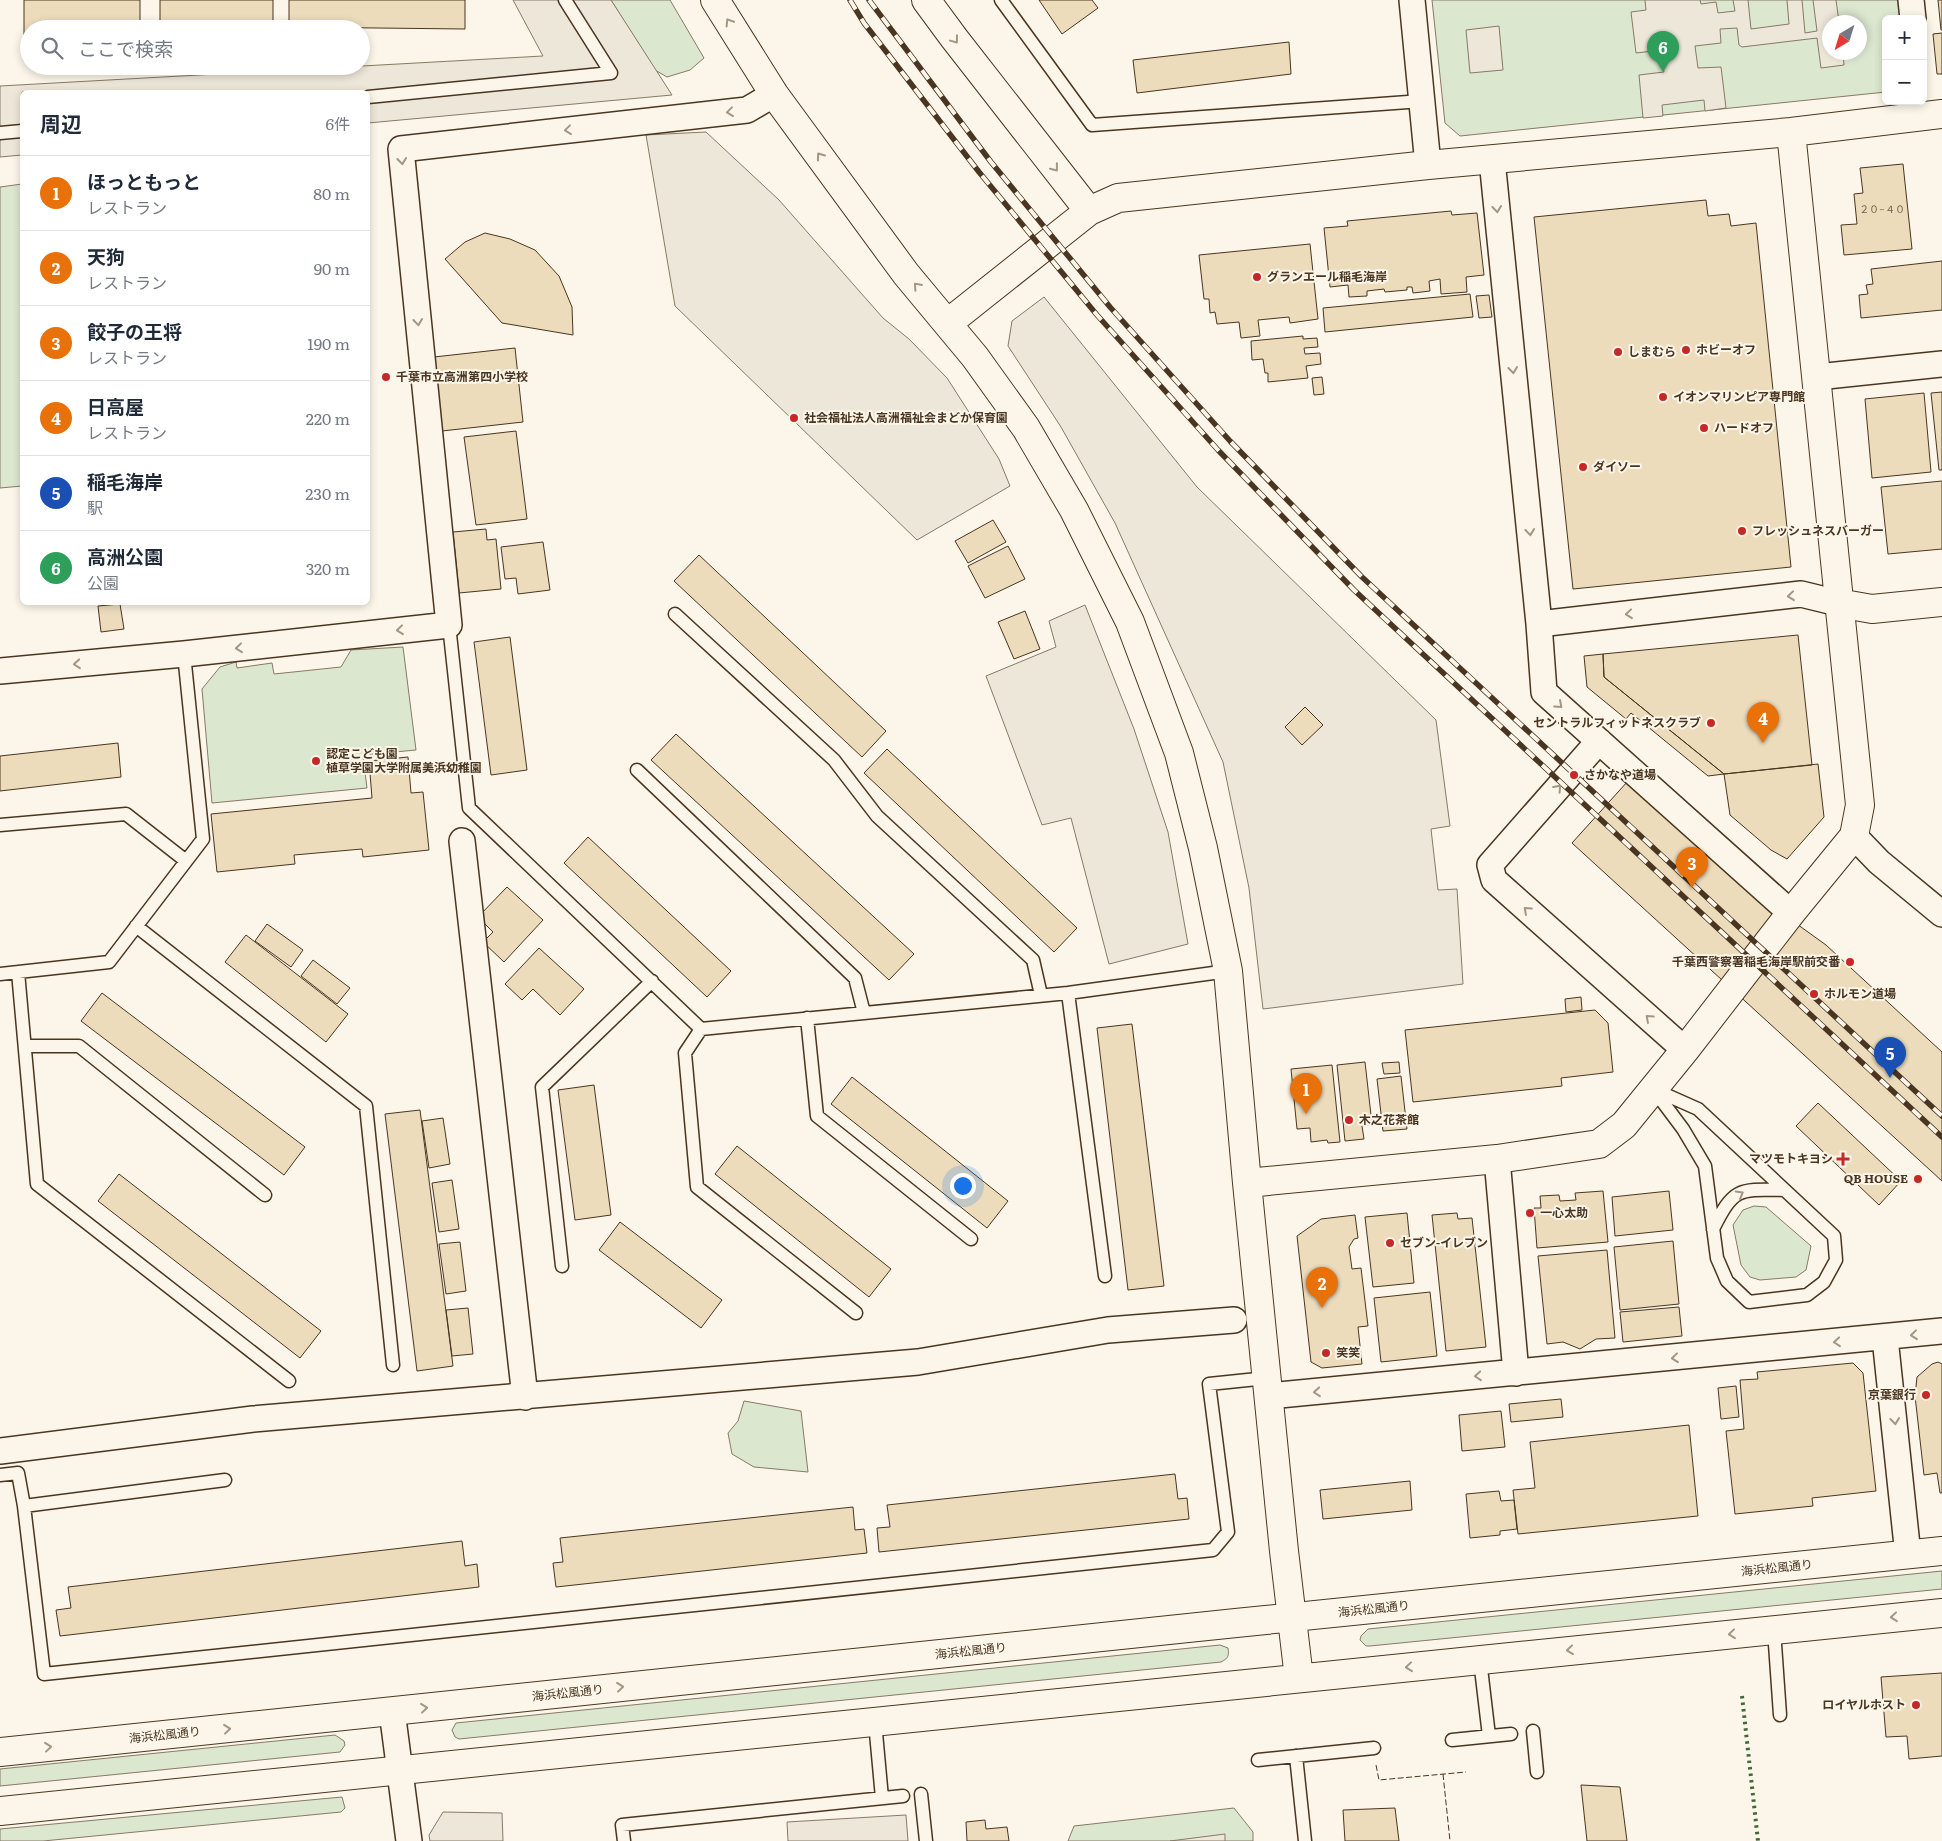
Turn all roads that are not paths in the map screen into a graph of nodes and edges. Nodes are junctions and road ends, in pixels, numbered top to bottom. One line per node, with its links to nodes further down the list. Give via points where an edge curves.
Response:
1 (565, 0): 9 (lane, via 611,73)
2 (715, 0): 8 (street, one-way to 2)
3 (1001, 0): 10 (lane, via 1092,125)
4 (1412, 0): 10 (street)
5 (1911, 0): 7 (street)
6 (932, 2): 17 (street, one-way to 17, via 954,38)
7 (1913, 15)
8 (774, 94): 18 (street, one-way to 8, via 906,274); 25 (street, one-way to 25, via 746,110 401,149)
9 (370, 97)
10 (1422, 101): 16 (street)
11 (1929, 110): 13 (street)
12 (20, 131): 14 (lane)
13 (1791, 132): 15 (street); 20 (street)
14 (0, 133)
15 (1492, 160): 16 (street); 24 (street, one-way to 24)
16 (1428, 166): 17 (street, via 1118,198)
17 (1089, 211): 18 (street)
18 (948, 323): 37 (street, via 1026,428 1074,510 1130,622 1179,753 1204,848)
19 (1942, 364): 20 (street)
20 (1817, 377): 22 (street)
21 (1942, 602): 22 (street, via 1872,609)
22 (1838, 603): 24 (street, one-way to 24, via 1801,594); 31 (street, via 1860,805)
23 (675, 614): 42 (lane, via 834,760 877,816 1033,960)
24 (1539, 624): 28 (street, one-way to 28, via 1544,692)
25 (449, 625): 26 (street, one-way to 26); 40 (lane, via 469,808)
26 (184, 654): 27 (street, one-way to 27); 33 (lane, via 203,839)
27 (0, 671)
28 (1600, 741): 34 (street); 47 (street, one-way to 28, via 1494,880 1490,865)
29 (637, 770): 43 (lane, via 855,978)
30 (0, 825): 33 (lane, via 126,814)
31 (1854, 836): 34 (street); 35 (street, via 1879,862)
32 (462, 841): 65 (street)
33 (186, 861): 36 (lane)
34 (1791, 913): 47 (street)
35 (1942, 914)
36 (136, 926): 38 (lane, via 109,962); 61 (lane, via 366,1106)
37 (1228, 970): 41 (lane); 50 (street)
38 (18, 972): 39 (lane); 46 (lane)
39 (0, 974)
40 (652, 981): 45 (lane); 55 (lane, via 542,1087)
41 (1068, 993): 42 (lane); 56 (lane)
42 (1041, 995): 43 (lane)
43 (864, 1013): 44 (lane)
44 (807, 1018): 45 (lane); 54 (lane, via 817,1116)
45 (701, 1028): 57 (lane, via 685,1053 698,1187)
46 (25, 1046): 52 (lane, via 79,1046); 63 (lane, via 37,1184)
47 (1685, 1050): 48 (street)
48 (1653, 1089): 49 (street, via 1624,1125 1599,1144); 51 (lane, via 1698,1109); 53 (lane, via 1705,1166)
49 (1496, 1159): 50 (street); 62 (street)
50 (1247, 1184): 64 (street)
51 (1784, 1190): 53 (lane, one-way to 51, via 1721,1213 1738,1193 1750,1189); 53 (lane, via 1834,1236 1836,1260 1824,1282 1807,1295 1749,1302 1727,1281 1717,1258)
52 (266, 1195)
53 (1713, 1229)
54 (971, 1239)
55 (562, 1266)
56 (1105, 1276)
57 (856, 1313)
58 (1234, 1320): 65 (street, via 1108,1330 918,1362)
59 (1942, 1332): 60 (street, one-way to 60)
60 (1885, 1338): 62 (street, one-way to 62); 71 (street, one-way to 71)
61 (394, 1365)
62 (1516, 1373): 64 (street, one-way to 64)
63 (289, 1381)
64 (1268, 1387): 69 (lane, via 1209,1384 1228,1532 1213,1550 44,1674); 73 (street)
65 (525, 1397): 66 (street, via 254,1419)
66 (0, 1451)
67 (0, 1475): 69 (lane, via 18,1473)
68 (225, 1480): 69 (lane)
69 (24, 1506)
70 (1942, 1551): 71 (street, 海浜松風通り)
71 (1908, 1555): 73 (street, 海浜松風通り)
72 (1942, 1612): 74 (street, one-way to 74)
73 (1292, 1617): 76 (street); 77 (street, 海浜松風通り, one-way to 73)
74 (1774, 1630): 75 (street, one-way to 75); 78 (lane)
75 (1480, 1660): 76 (street, one-way to 76); 82 (lane)
76 (1299, 1678): 79 (street)
77 (392, 1711): 85 (street, 海浜松風通り, one-way to 77); 88 (street)
78 (1780, 1715)
79 (875, 1722): 88 (street); 92 (lane)
80 (1533, 1731): 89 (lane)
81 (1511, 1734): 82 (lane)
82 (1489, 1736): 83 (lane)
83 (1452, 1740)
84 (1374, 1748): 86 (lane)
85 (0, 1752)
86 (1296, 1756): 87 (lane); 97 (lane)
87 (1258, 1760)
88 (400, 1771): 93 (street); 94 (street)
89 (1537, 1772)
90 (921, 1794): 96 (lane)
91 (903, 1796): 92 (lane)
92 (882, 1798): 95 (lane, via 622,1825)
93 (0, 1811)
94 (409, 1841)
95 (624, 1841)
96 (926, 1841)
97 (1305, 1841)

